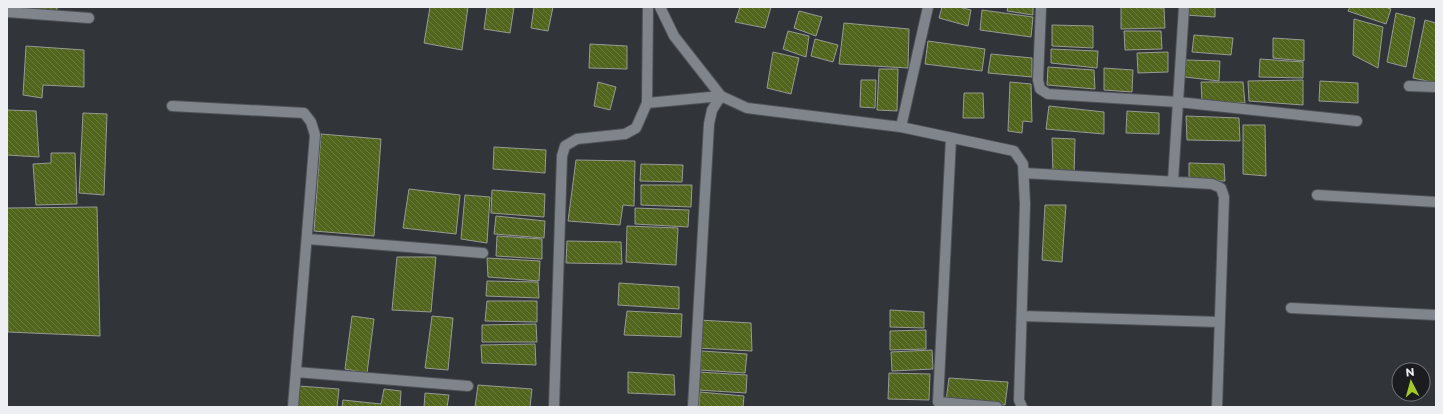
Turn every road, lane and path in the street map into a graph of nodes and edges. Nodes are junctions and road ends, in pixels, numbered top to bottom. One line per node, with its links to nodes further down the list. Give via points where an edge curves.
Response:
1 (648, 7): 12 (street)
2 (660, 7): 10 (street, via 674,36)
3 (928, 7): 15 (street)
4 (1041, 7): 11 (street, via 1038,80 1040,89 1048,94)
5 (1184, 7): 11 (street)
6 (7, 12): 7 (street)
7 (89, 18)
8 (1409, 86): 9 (street)
9 (1436, 88)
10 (721, 96): 12 (street); 15 (street, via 747,108); 32 (street, via 712,110 709,124)
11 (1178, 102): 14 (street); 18 (street)
12 (647, 103): 31 (street, via 636,128 625,134 577,139 565,146 562,156)
13 (172, 106): 21 (street, via 304,113 311,122 315,135)
14 (1356, 122)
15 (901, 127): 16 (street)
16 (951, 138): 17 (street, via 1014,151 1023,164); 29 (street)
17 (1024, 173): 18 (street); 25 (street)
18 (1173, 181): 26 (street, via 1212,184 1221,188 1224,197)
19 (1317, 195): 20 (street)
20 (1436, 202)
21 (308, 239): 22 (street); 27 (street)
22 (482, 253)
23 (1291, 308): 24 (street)
24 (1436, 315)
25 (1022, 316): 26 (street); 34 (street, via 1019,400)
26 (1219, 322): 35 (street)
27 (296, 372): 28 (street); 30 (street)
28 (468, 386)
29 (938, 404): 33 (street)
30 (293, 407)
31 (554, 407)
32 (693, 407)
33 (997, 407)
34 (1022, 407)
35 (1217, 407)

